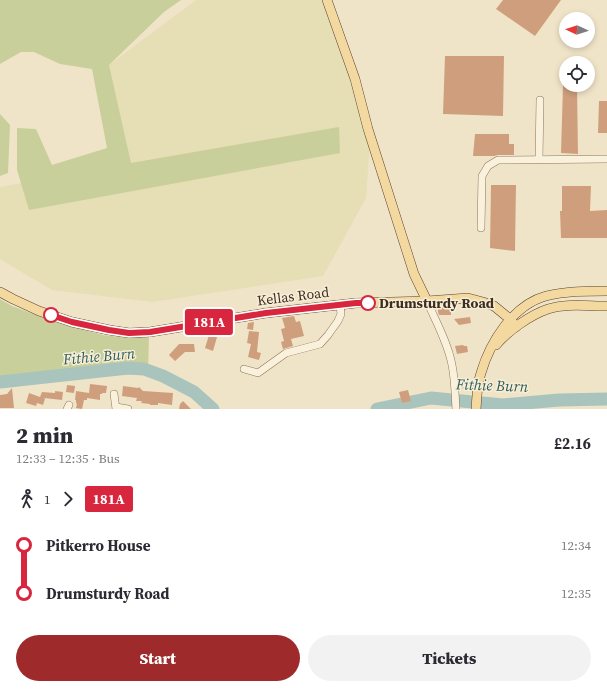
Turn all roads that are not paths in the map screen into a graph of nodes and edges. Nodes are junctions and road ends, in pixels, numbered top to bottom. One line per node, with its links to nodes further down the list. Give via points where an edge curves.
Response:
1 (327, 0): 8 (main road, via 355,79 368,129 414,274)
2 (540, 100): 3 (street)
3 (539, 159): 4 (street); 5 (street, via 498,160 488,166 482,176)
4 (607, 159)
5 (481, 228)
6 (607, 291): 11 (main road, via 544,296 527,305)
7 (0, 292): 9 (main road, Kellas Road, via 39,311 72,322 129,333)
8 (427, 301): 9 (main road, Kellas Road); 11 (main road, Kellas Road, via 468,298 494,306); 15 (street, via 447,346)
9 (340, 305): 14 (street, via 341,314 338,321 320,344 286,353 258,373)
10 (607, 306): 12 (main road, via 548,309)
11 (510, 319): 12 (main road, Kellas Road); 13 (main road)
12 (516, 327): 13 (main road)
13 (488, 355): 21 (main road, via 477,389)
14 (244, 369)
15 (455, 384): 16 (street); 20 (street)
16 (463, 384)
17 (114, 394): 18 (street)
18 (116, 408): 19 (street)
19 (128, 409)
20 (456, 409)
21 (476, 409)

